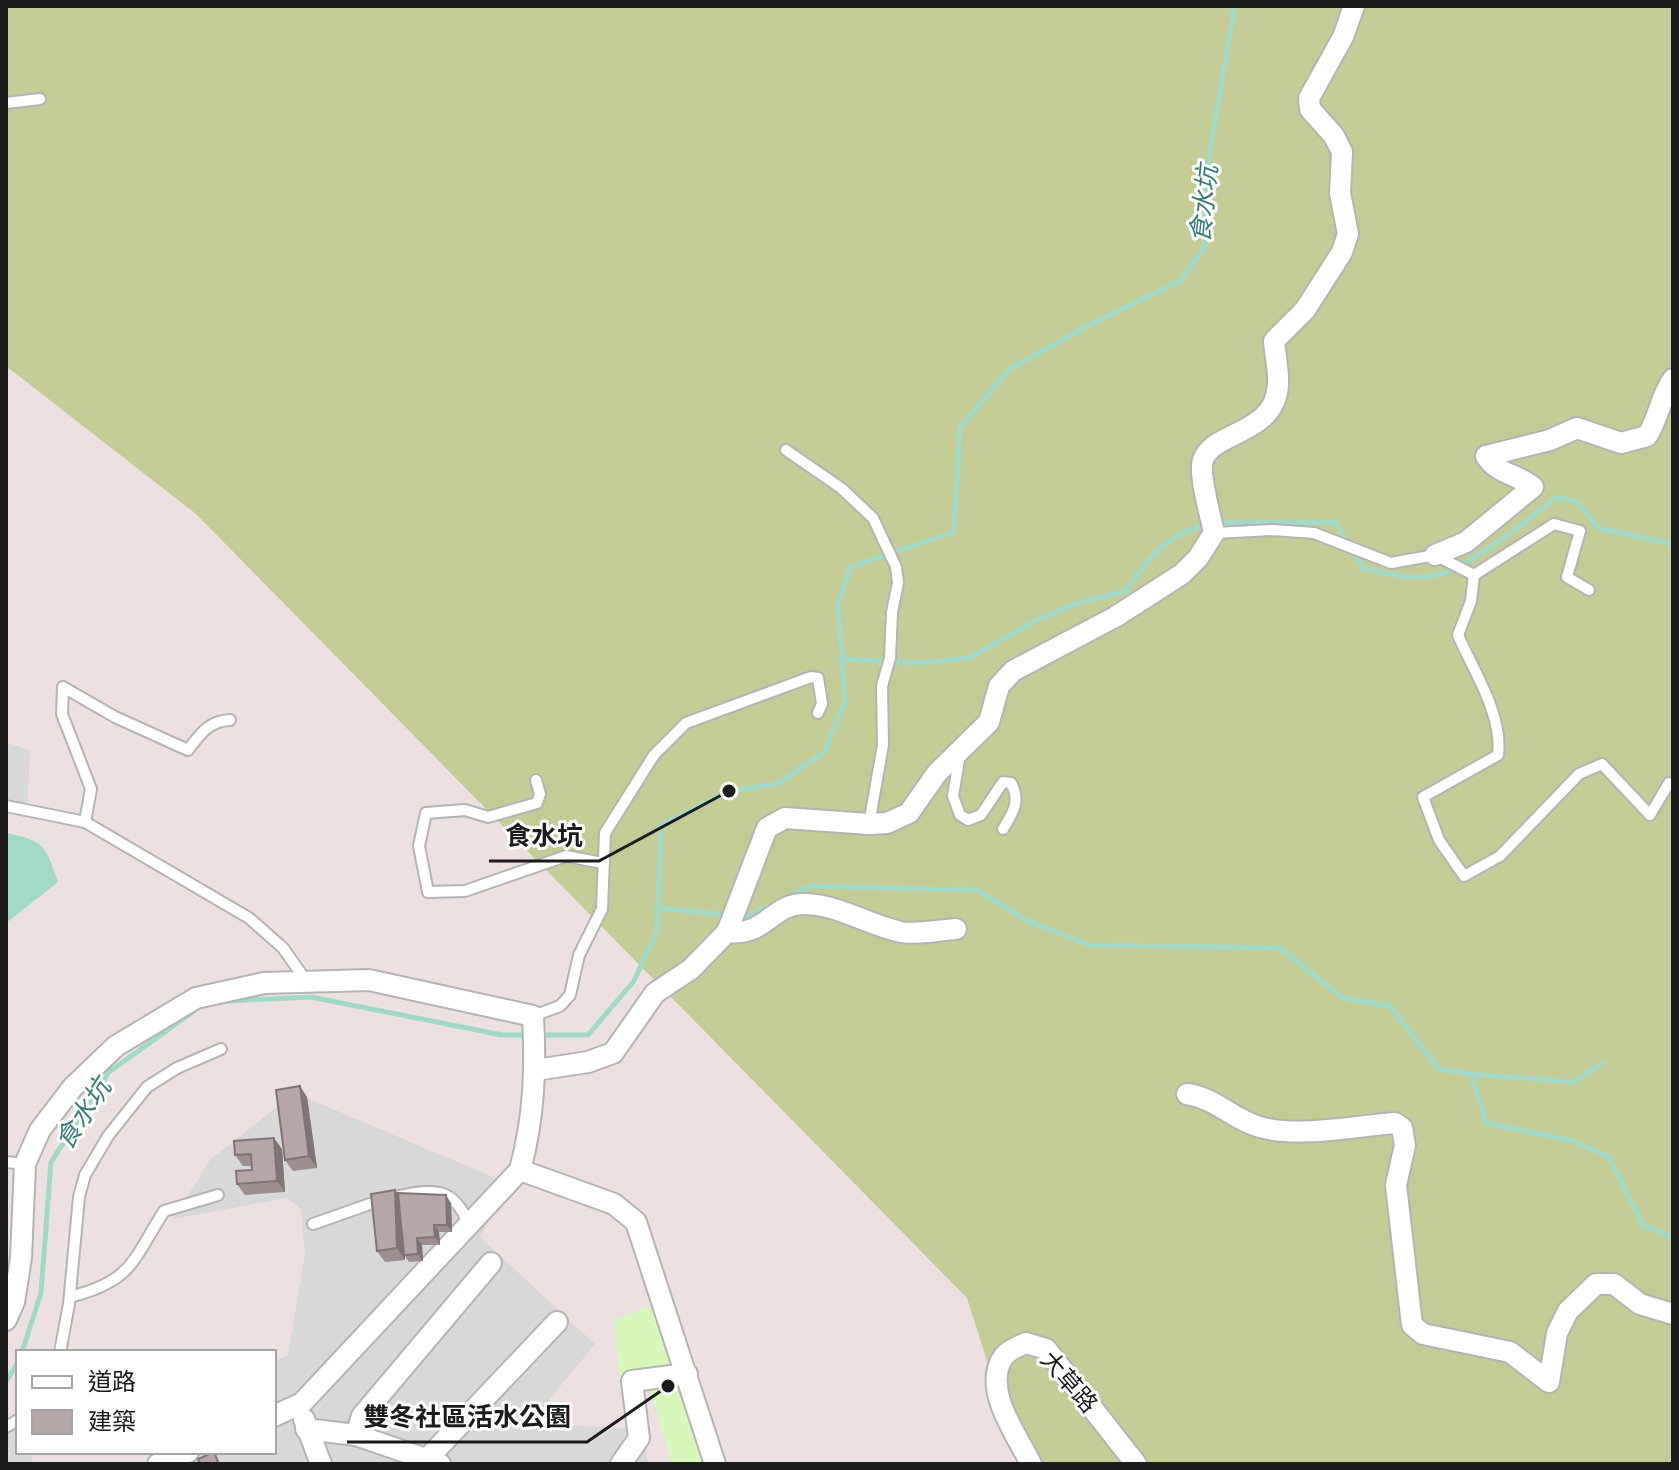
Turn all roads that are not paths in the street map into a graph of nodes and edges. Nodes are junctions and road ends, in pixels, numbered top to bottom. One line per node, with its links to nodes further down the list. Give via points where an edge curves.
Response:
1 (1354, 6): 6 (street, via 1309,98 1310,109 1342,152 1340,193 1348,234 1305,310 1274,341 1278,387 1269,408 1255,426 1210,448 1201,462)
2 (40, 99): 3 (lane)
3 (6, 103)
4 (1673, 379): 7 (street, via 1647,436 1621,443 1577,428 1486,456 1495,470 1533,487)
5 (786, 450): 17 (lane, via 873,518 896,567 882,686 883,745)
6 (1212, 523): 7 (lane, via 1300,532 1391,563); 12 (street, via 1198,558 1182,574 1013,671 999,686 989,722)
7 (1440, 557): 8 (lane)
8 (1470, 573): 9 (lane, via 1554,524 1580,531 1567,577); 14 (lane, via 1471,601 1458,635 1494,717 1498,755 1423,797 1439,840 1464,876 1500,856 1579,774 1602,764 1650,815)
9 (1589, 590)
10 (818, 713): 19 (lane, via 818,678 811,677 686,723 654,755 619,807 605,833)
11 (230, 720): 16 (lane, via 217,720 204,729 188,750 63,687 62,714 91,789)
12 (961, 748): 17 (street, via 909,813); 18 (lane, via 953,786 960,815 968,820 981,815 1003,782 1011,783 1015,809)
13 (536, 780): 19 (lane, via 537,803 488,817 465,810 426,813 419,846 428,892 465,891 566,856)
14 (1673, 784)
15 (6, 806): 16 (lane)
16 (85, 822): 22 (lane, via 249,918 283,948)
17 (869, 824): 20 (street, via 785,818 767,828)
18 (1003, 829)
19 (602, 863): 23 (lane, via 602,909 579,955 570,995 560,1006)
20 (731, 924): 21 (street, via 744,934 785,908 803,904 842,910 903,933); 25 (street, via 691,969 655,993 613,1053)
21 (956, 929)
22 (309, 984): 23 (street, via 369,980); 27 (street, via 264,983 196,998 116,1046 73,1087)
23 (533, 1016): 25 (street)
24 (221, 1049): 33 (lane, via 147,1087 108,1136 85,1175 79,1197)
25 (536, 1070): 28 (street)
26 (1187, 1094): 34 (street, via 1203,1096 1255,1126 1277,1131 1395,1123 1402,1128 1405,1145 1396,1185 1412,1325 1423,1334 1510,1352 1549,1382 1557,1333 1568,1311 1596,1284 1614,1284 1640,1304)
27 (16, 1163): 35 (street, via 21,1258)
28 (520, 1170): 30 (street); 38 (street, via 614,1204 636,1222)
29 (218, 1195): 33 (lane, via 164,1211 121,1275 107,1286)
30 (468, 1223): 31 (lane, via 451,1194 417,1192); 39 (street)
31 (313, 1224)
32 (491, 1263): 42 (street, via 362,1416)
33 (70, 1297): 37 (lane)
34 (1673, 1314)
35 (6, 1320)
36 (557, 1322): 44 (street)
37 (60, 1350)
38 (687, 1374): 47 (street, via 632,1381 639,1438); 48 (street)
39 (302, 1403): 40 (street); 41 (street)
40 (276, 1415)
41 (306, 1429): 42 (street); 46 (street)
42 (356, 1435): 44 (street)
43 (183, 1454): 45 (street)
44 (435, 1461)
45 (158, 1464)
46 (321, 1464)
47 (621, 1464)
48 (715, 1464)
49 (1031, 1464): 50 (street, 大草路, via 999,1399 997,1372 1005,1354 1026,1343 1046,1349)
50 (1136, 1464)

